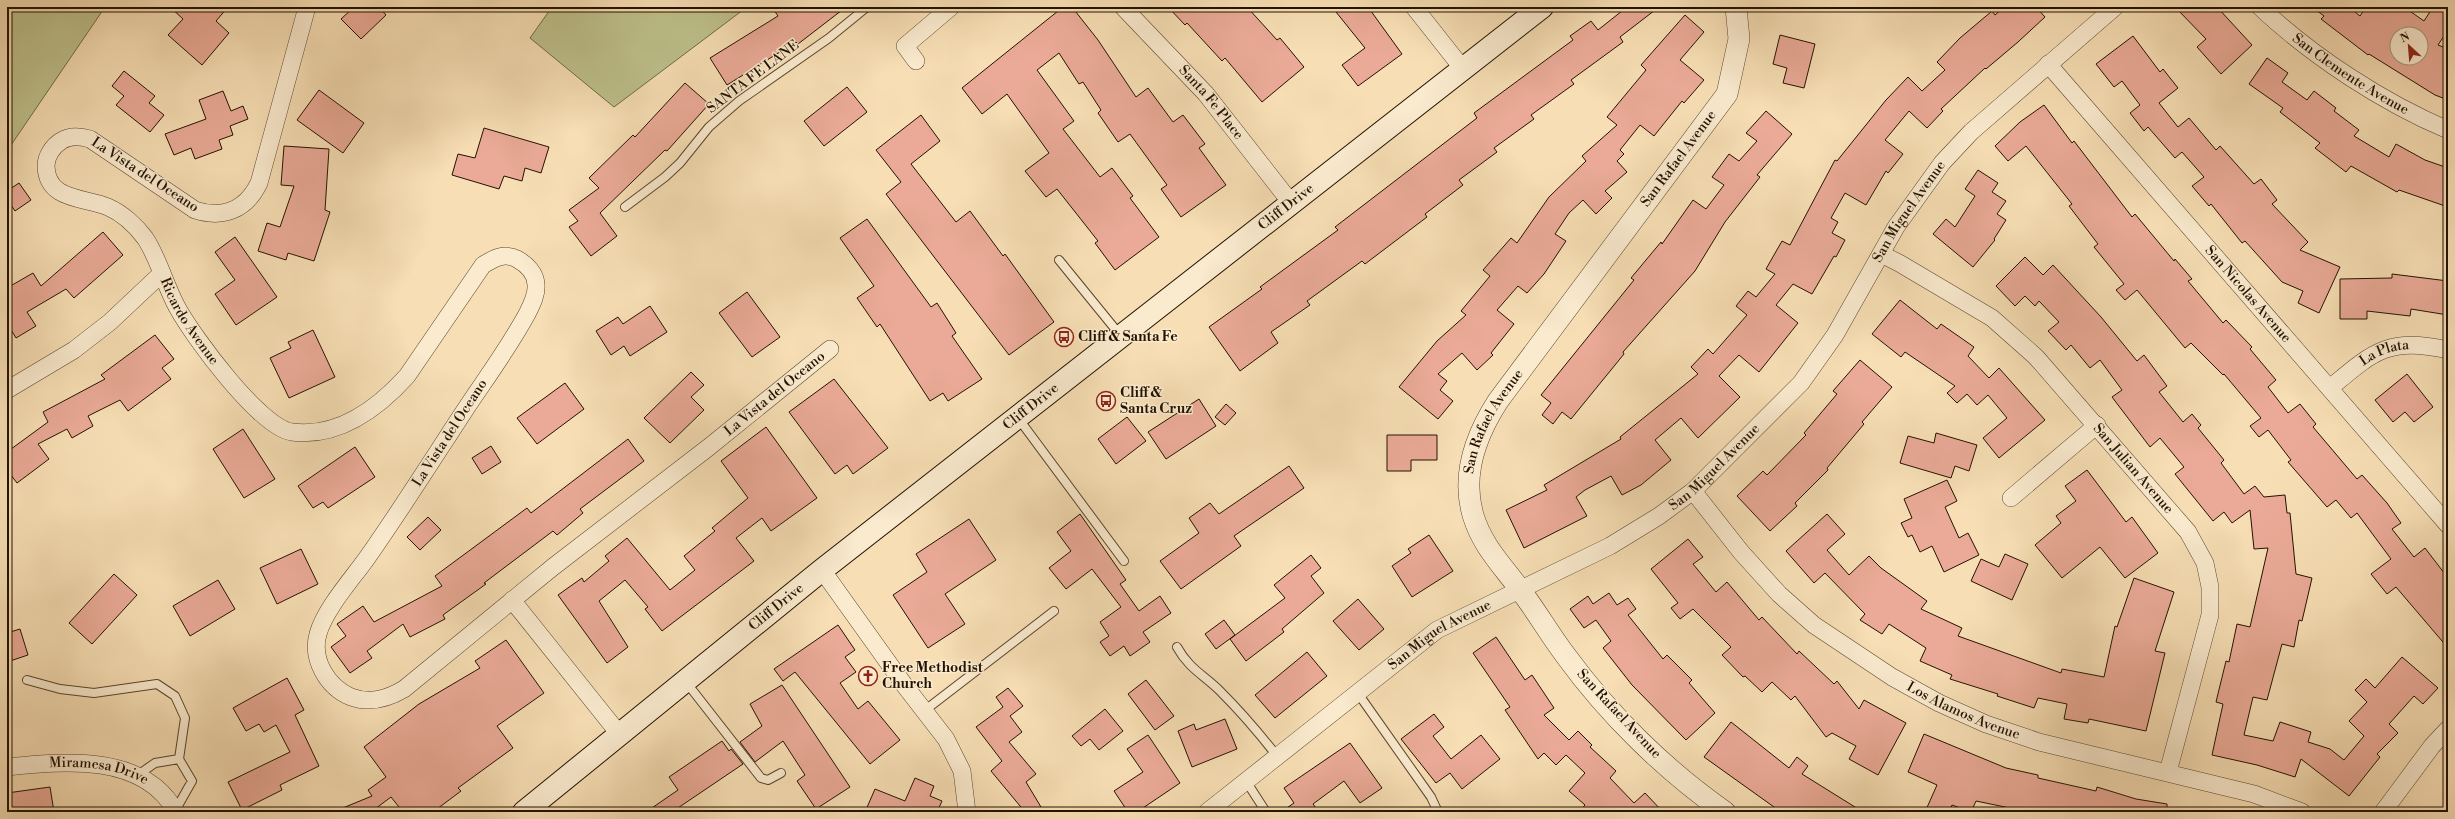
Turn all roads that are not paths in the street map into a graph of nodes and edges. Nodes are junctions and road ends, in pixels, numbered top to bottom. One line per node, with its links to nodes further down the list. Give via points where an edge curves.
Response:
1 (307, 7): 18 (street, La Vista del Oceano, via 258,183 252,196 242,206 224,214 195,210 85,138 71,137 62,140 49,154 47,174 56,190 64,196 107,207 132,223 145,238 155,256)
2 (867, 7): 15 (lane, SANTA FE LANE, via 829,38 739,101 709,127 680,163 665,177)
3 (951, 7): 10 (street, via 905,46)
4 (1123, 7): 14 (street, Santa Fe Place, via 1206,94)
5 (1414, 7): 12 (street)
6 (1542, 7): 12 (main road, Cliff Drive)
7 (1736, 7): 32 (street, San Rafael Avenue, via 1739,39 1727,94 1498,401 1477,439 1469,480 1473,514 1482,539)
8 (2115, 7): 11 (street, San Miguel Avenue)
9 (2260, 7): 13 (street, San Clemente Avenue, via 2278,24 2349,76 2398,106)
10 (916, 61)
11 (2048, 64): 16 (street, San Miguel Avenue, via 1971,132 1942,163 1926,182); 22 (street, San Nicolas Avenue)
12 (1462, 69): 14 (main road, Cliff Drive)
13 (2448, 130)
14 (1292, 204): 19 (main road, Cliff Drive)
15 (625, 207)
16 (1880, 254): 25 (street, San Julian Avenue, via 1992,318 2036,357); 27 (street, San Miguel Avenue, via 1835,335 1801,383)
17 (1059, 260): 19 (lane)
18 (160, 274): 23 (street, Ricardo Avenue, via 110,322 74,350); 26 (street, Ricardo Avenue, via 198,340 220,368 265,417)
19 (1121, 337): 24 (main road, Cliff Drive)
20 (830, 349): 33 (street, La Vista del Oceano)
21 (2448, 350): 22 (street, La Plata, via 2409,344 2392,346 2367,356)
22 (2330, 388): 29 (street, San Nicolas Avenue)
23 (7, 390)
24 (1017, 418): 30 (lane); 31 (main road, Cliff Drive)
25 (2097, 425): 28 (street); 45 (street, San Julian Avenue, via 2188,532 2200,552 2210,587 2210,615)
26 (290, 432): 33 (street, La Vista del Oceano, via 316,432 340,427 375,406 407,376 483,266 497,256 514,257 523,262 536,285 535,296 527,313 381,538 327,615 318,632 316,644 320,666 341,692 361,700 384,699 404,689)
27 (1693, 491): 32 (street, San Miguel Avenue, via 1659,516 1610,546); 45 (street, Los Alamos Avenue, via 1736,546 1779,594 1814,625 1892,677 1939,703 1986,724 2039,742)
28 (2010, 498)
29 (2448, 525)
30 (1124, 561)
31 (822, 570): 37 (main road, Cliff Drive); 39 (street)
32 (1521, 590): 38 (street, San Miguel Avenue, via 1437,630); 55 (street, San Rafael Avenue, via 1566,656 1600,698 1637,737)
33 (512, 600): 41 (street)
34 (1054, 611): 39 (lane)
35 (1177, 648): 42 (lane, via 1186,662 1243,714)
36 (27, 680): 43 (lane, via 60,689 94,693 157,684 175,696 185,718)
37 (686, 681): 41 (main road, Cliff Drive); 46 (lane, via 761,778 768,780)
38 (1357, 692): 42 (street, San Miguel Avenue); 54 (lane, via 1431,797)
39 (924, 711): 51 (street, via 946,739 962,771)
40 (2448, 729): 57 (street, via 2432,746)
41 (620, 735): 50 (main road, Cliff Drive)
42 (1277, 756): 48 (street, San Miguel Avenue)
43 (179, 759): 47 (lane, via 155,763); 49 (lane, via 192,781)
44 (7, 767): 47 (street, Miramesa Drive, via 88,765)
45 (2168, 772): 56 (street, Los Alamos Avenue, via 2254,794)
46 (781, 773)
47 (138, 774): 49 (street, Miramesa Drive, via 166,796)
48 (1246, 781): 52 (street, San Miguel Avenue); 53 (lane)
49 (176, 811)
50 (524, 812)
51 (967, 812)
52 (1207, 812)
53 (1266, 812)
54 (1438, 812)
55 (1725, 812)
56 (2302, 812)
57 (2383, 812)

